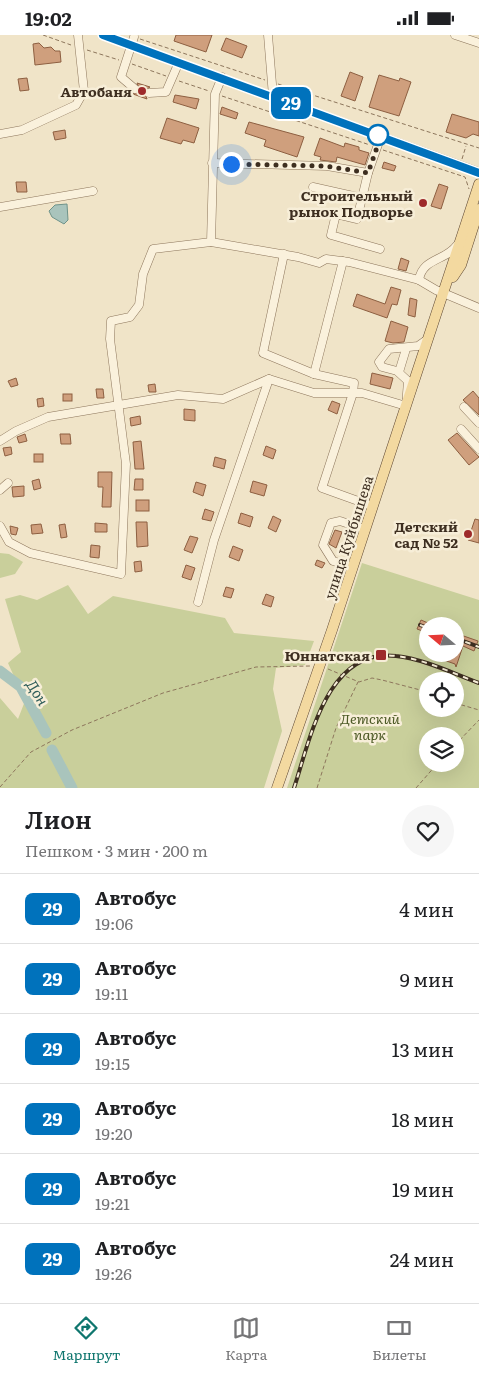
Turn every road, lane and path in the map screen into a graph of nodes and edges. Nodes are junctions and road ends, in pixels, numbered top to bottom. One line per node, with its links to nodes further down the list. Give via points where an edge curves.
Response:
1 (43, 35): 8 (path)
2 (78, 35): 8 (street)
3 (103, 35): 6 (street)
4 (268, 35): 13 (street)
5 (455, 35): 7 (street)
6 (132, 41): 9 (street); 10 (street); 13 (path)
7 (479, 43)
8 (81, 48): 9 (path); 18 (street, via 84,91 76,105 22,129)
9 (125, 62): 12 (path); 14 (street, via 121,77)
10 (180, 62): 11 (street); 12 (street)
11 (222, 77): 16 (street); 17 (street)
12 (173, 79): 15 (street, via 166,92); 16 (path)
13 (273, 82): 17 (street); 21 (path)
14 (135, 89)
15 (149, 93)
16 (215, 93): 20 (path); 22 (street)
17 (273, 96): 19 (street)
18 (0, 134)
19 (381, 136): 20 (street); 24 (street)
20 (377, 148): 23 (street); 27 (path, via 465,177)
21 (479, 148)
22 (212, 163): 23 (street, via 326,166); 33 (street)
23 (368, 173): 29 (street)
24 (479, 173)
25 (479, 184): 32 (main road)
26 (314, 187): 29 (street)
27 (470, 190)
28 (93, 191): 30 (street)
29 (362, 198): 34 (street, via 357,219 336,214 331,235)
30 (0, 207)
31 (479, 209): 38 (main road, via 461,265)
32 (461, 239): 37 (street, via 453,250 426,264 420,271); 38 (main road)
33 (211, 242): 35 (street); 46 (street, via 153,249 143,274 139,305 130,317 111,321 110,339)
34 (380, 249)
35 (284, 254): 36 (street, via 320,263 326,259); 43 (street, via 263,353)
36 (343, 261): 37 (street); 43 (street)
37 (419, 280): 38 (street)
38 (443, 293): 39 (street); 40 (main road, улица Куйбышева)
39 (479, 307)
40 (428, 339): 41 (street); 47 (main road, улица Куйбышева)
41 (406, 349): 42 (street); 42 (street, via 389,349 379,362 382,367)
42 (399, 372): 47 (street, via 408,381)
43 (314, 374): 45 (street, via 354,383)
44 (269, 379): 45 (street, via 314,393); 46 (street, via 223,399 178,395); 59 (street, via 214,540)
45 (353, 393): 47 (street); 55 (street, via 322,488)
46 (119, 405): 51 (street, via 48,417); 56 (street, via 126,464 121,574 30,553 9,542)
47 (406, 406): 55 (main road, улица Куйбышева)
48 (464, 407): 49 (street)
49 (479, 423)
50 (461, 429): 52 (street)
51 (0, 441)
52 (479, 449)
53 (8, 483): 54 (street)
54 (0, 490)
55 (372, 506): 57 (main road, улица Куйбышева)
56 (0, 526)
57 (364, 529): 58 (main road, улица Куйбышева); 58 (street, via 340,521 331,523 325,538 323,545 333,561)
58 (352, 567): 60 (main road, улица Куйбышева)
59 (198, 602)
60 (320, 666): 61 (path); 68 (path, via 256,667 163,693 72,730 31,752); 69 (main road, улица Куйбышева)
61 (359, 682): 62 (path, via 372,678); 70 (path, via 336,729)
62 (419, 690)
63 (464, 706): 64 (path)
64 (479, 710)
65 (479, 720): 66 (path)
66 (464, 736)
67 (431, 772): 71 (path)
68 (0, 787)
69 (277, 788)
70 (317, 788)
71 (416, 788)

